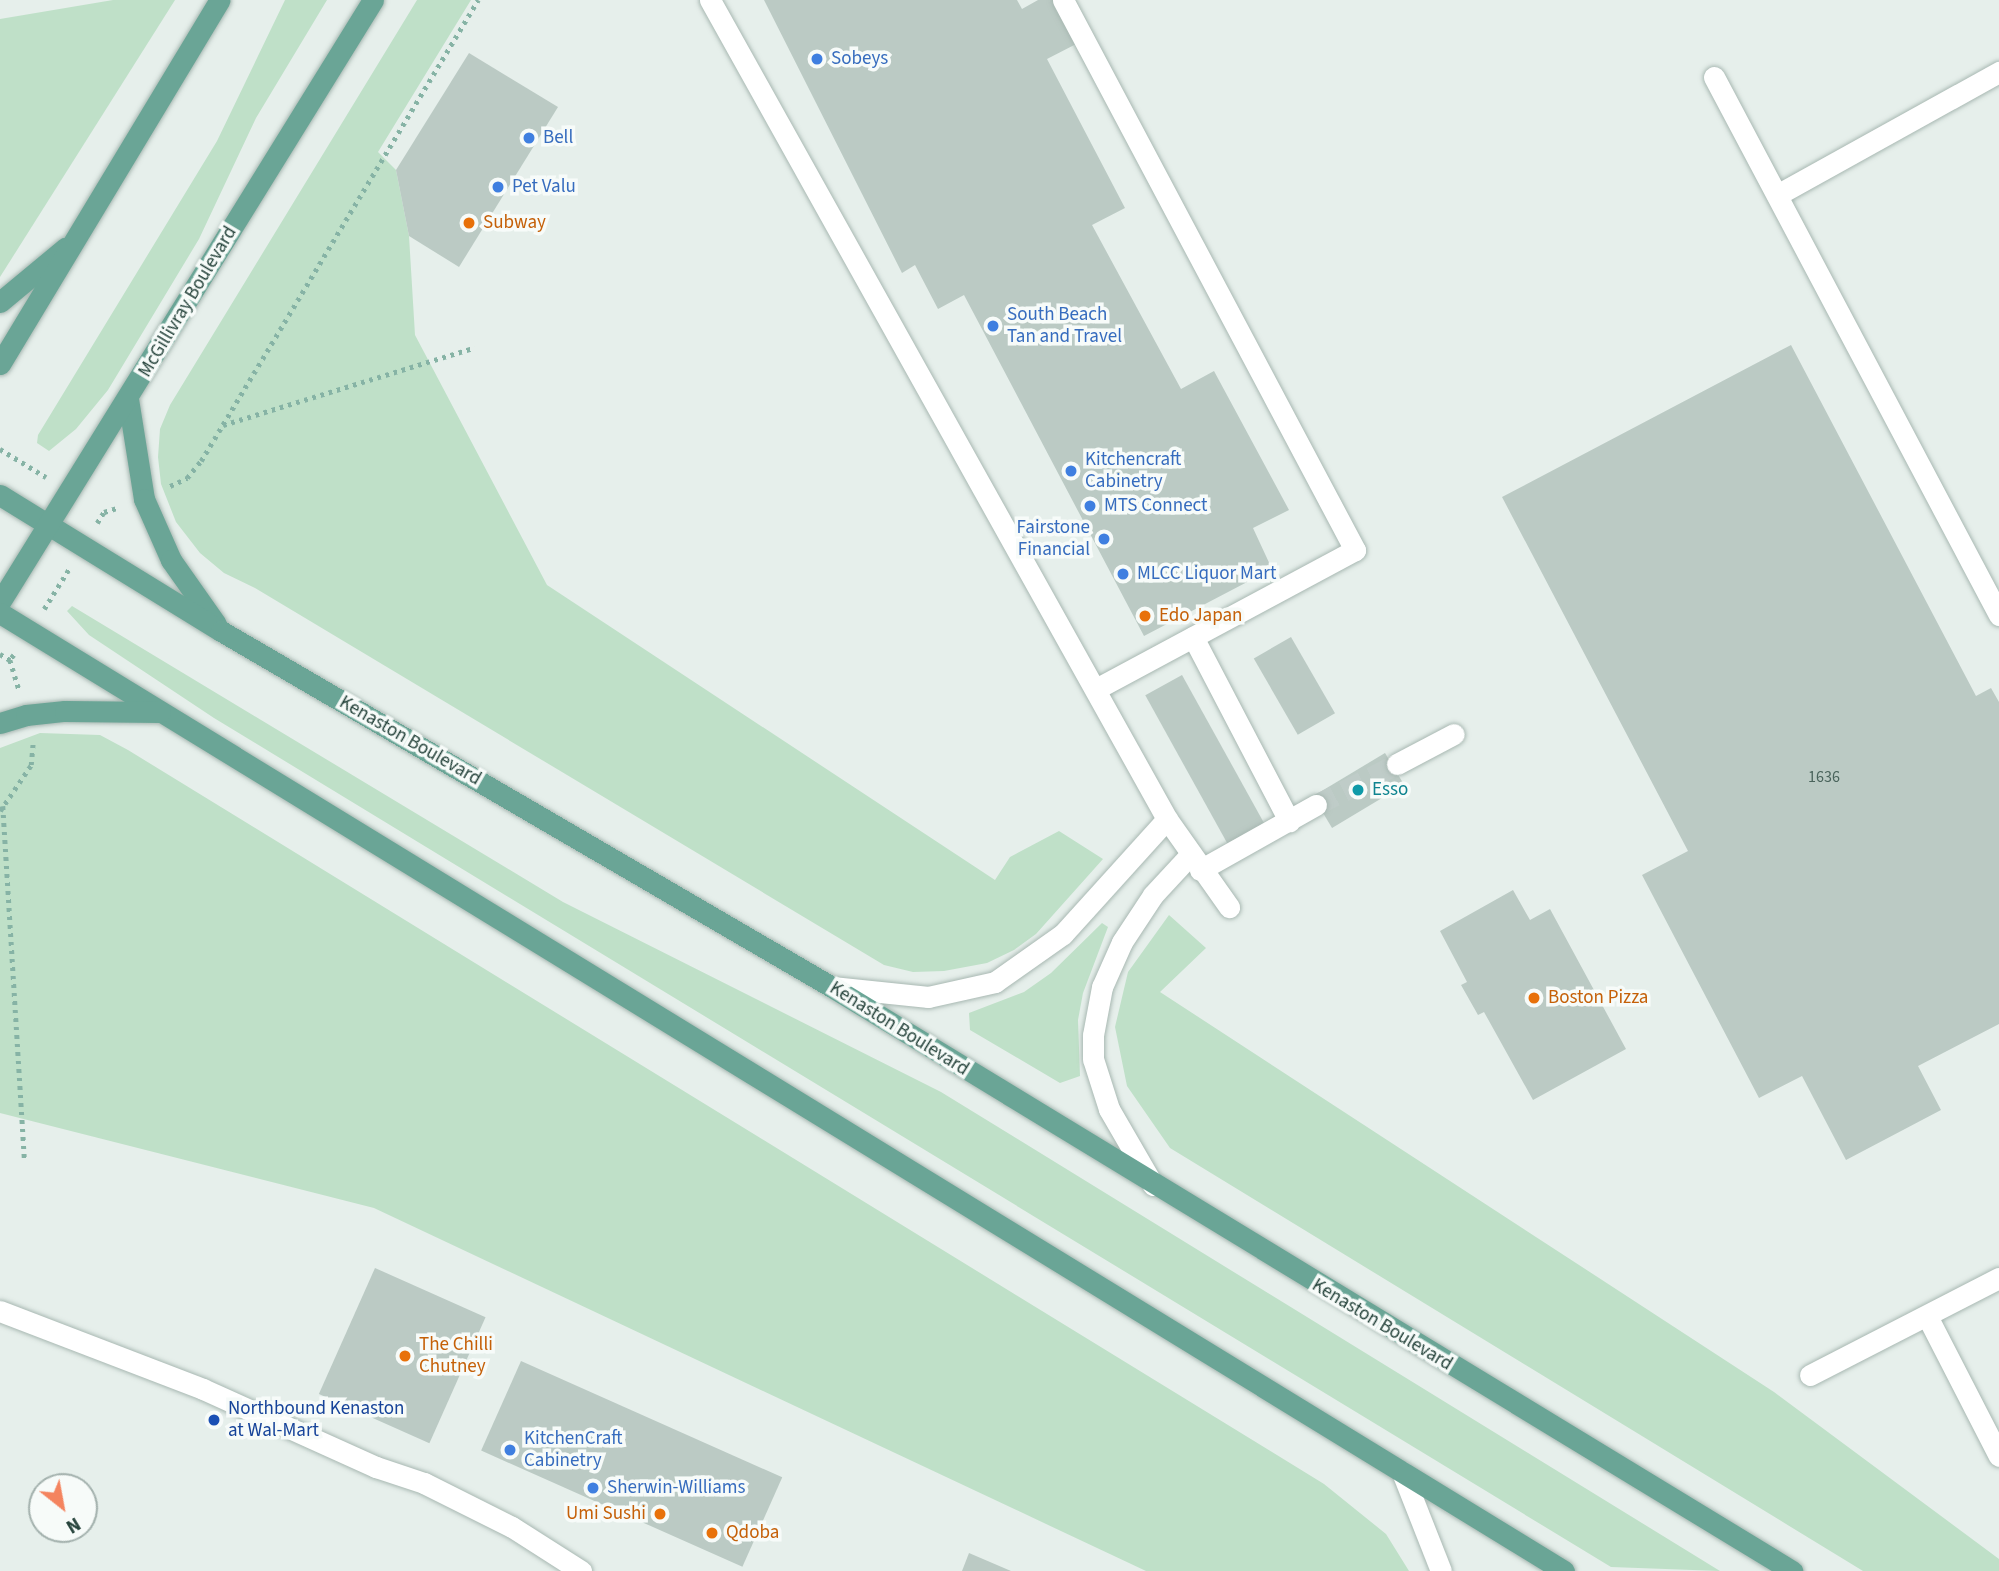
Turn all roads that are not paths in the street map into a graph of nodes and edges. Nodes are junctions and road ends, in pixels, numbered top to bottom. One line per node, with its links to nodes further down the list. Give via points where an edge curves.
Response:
1 (220, 0): 8 (main road)
2 (373, 0): 11 (main road, McGillivray Boulevard)
3 (710, 0): 19 (lane)
4 (1063, 0): 18 (lane, via 1355,551)
5 (1999, 72): 7 (lane)
6 (1714, 78): 7 (lane)
7 (1777, 195): 16 (lane)
8 (78, 238): 9 (main road); 10 (main road)
9 (0, 302)
10 (0, 364)
11 (128, 400): 13 (main road, McGillivray Boulevard); 17 (main road, via 144,499 171,560)
12 (0, 495): 13 (main road, Kenaston Boulevard)
13 (48, 526): 14 (main road, McGillivray Boulevard); 17 (main road, Kenaston Boulevard)
14 (0, 602)
15 (0, 613): 20 (main road)
16 (1999, 615)
17 (221, 631): 29 (main road, Kenaston Boulevard)
18 (1193, 637): 19 (lane); 26 (lane)
19 (1096, 689): 25 (lane)
20 (160, 712): 21 (main road, via 65,711); 36 (main road)
21 (0, 723)
22 (1454, 734): 23 (lane)
23 (1397, 764)
24 (1316, 806): 26 (lane)
25 (1167, 819): 27 (lane); 29 (lane, via 1063,934 995,982 928,997)
26 (1289, 821): 27 (lane)
27 (1195, 862): 28 (lane); 30 (lane, via 1153,895 1122,942 1102,987 1093,1035 1093,1059 1109,1109)
28 (1229, 906)
29 (832, 988): 30 (main road, Kenaston Boulevard)
30 (1154, 1186): 40 (main road, Kenaston Boulevard)
31 (1999, 1278): 33 (lane)
32 (0, 1311): 37 (lane, via 203,1389 376,1467 424,1483 512,1527)
33 (1927, 1316): 34 (lane); 35 (lane)
34 (1810, 1375)
35 (1999, 1456)
36 (1402, 1472): 38 (lane); 39 (main road)
37 (581, 1571)
38 (1441, 1571)
39 (1564, 1571)
40 (1792, 1571)

